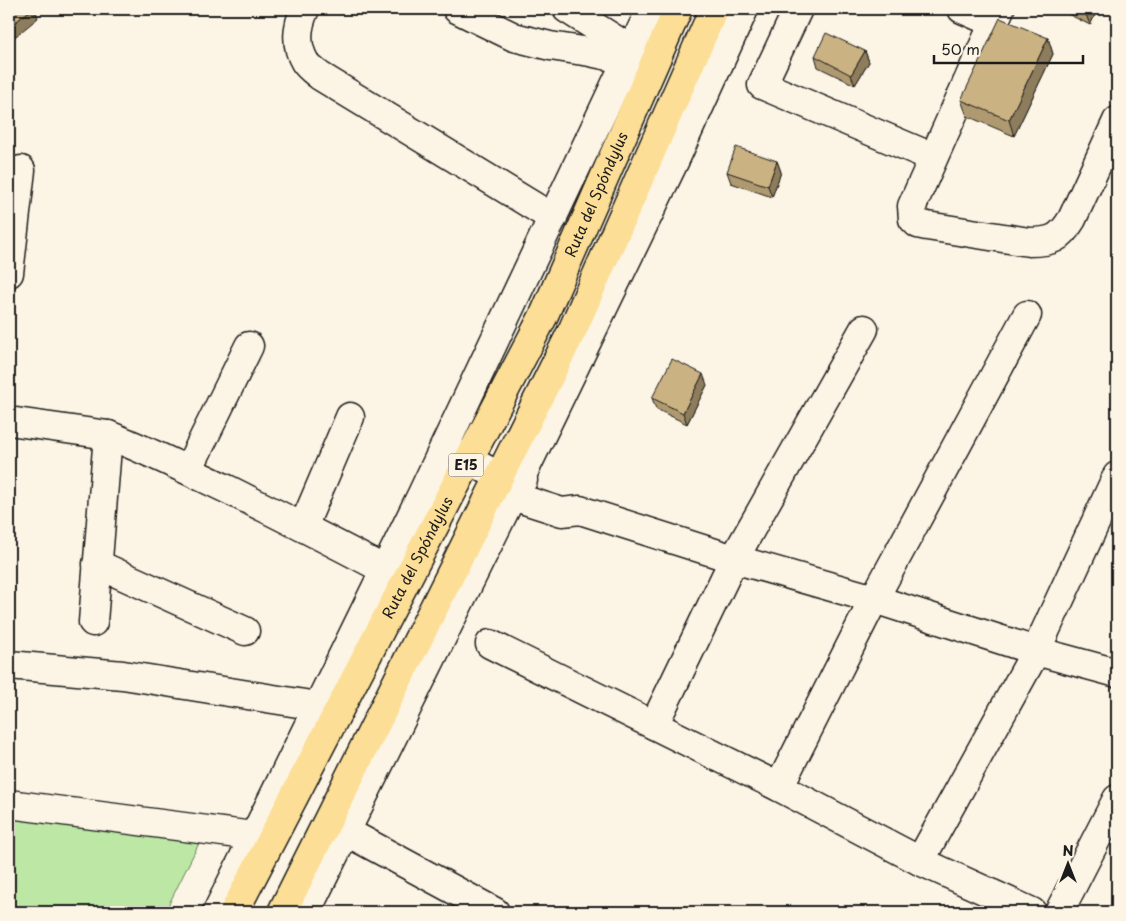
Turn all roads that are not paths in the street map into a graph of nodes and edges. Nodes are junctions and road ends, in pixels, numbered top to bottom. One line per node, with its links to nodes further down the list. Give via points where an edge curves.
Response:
1 (305, 9): 15 (street, via 297,42 306,63 320,76)
2 (457, 9): 11 (street, via 514,37 550,46)
3 (567, 9): 11 (street)
4 (651, 9): 11 (street)
5 (678, 9): 24 (highway, Ruta del Spóndylus / E15, via 544,315)
6 (714, 9): 27 (highway, E15, via 573,329)
7 (744, 9): 27 (street, via 674,162)
8 (798, 9): 13 (street, via 762,86)
9 (962, 9): 10 (street)
10 (997, 16): 13 (street)
11 (630, 55): 15 (street)
12 (1117, 121): 13 (street, via 1065,231 1055,240 1029,242 918,224 913,219 912,206)
13 (932, 157)
14 (22, 170): 16 (street)
15 (554, 218): 23 (street)
16 (9, 273)
17 (1027, 315): 32 (street)
18 (864, 329): 29 (street)
19 (249, 346): 25 (street)
20 (350, 417): 28 (street)
21 (9, 421): 22 (street)
22 (108, 435): 25 (street); 30 (street)
23 (444, 448): 24 (street); 31 (street)
24 (468, 459): 27 (street); 48 (highway, Ruta del Spóndylus / E15)
25 (188, 470): 28 (street)
26 (1117, 476): 36 (street)
27 (511, 484): 29 (street, via 568,495 580,510); 44 (street); 49 (highway, E15)
28 (303, 527): 31 (street)
29 (734, 559): 32 (street); 40 (street)
30 (98, 564): 33 (street); 34 (street)
31 (385, 570): 39 (street)
32 (874, 599): 36 (street); 41 (street)
33 (93, 622)
34 (244, 631)
35 (490, 644): 40 (street)
36 (1036, 651): 38 (street); 46 (street)
37 (9, 666): 39 (street, via 123,675)
38 (1117, 674)
39 (317, 706): 45 (street)
40 (654, 725): 41 (street)
41 (780, 787): 46 (street)
42 (1117, 799): 53 (street)
43 (9, 804): 45 (street)
44 (345, 831): 50 (street); 51 (street)
45 (253, 836): 47 (street)
46 (920, 861): 52 (street)
47 (217, 912)
48 (234, 912)
49 (282, 912)
50 (306, 912)
51 (495, 912)
52 (1032, 912)
53 (1059, 912)

